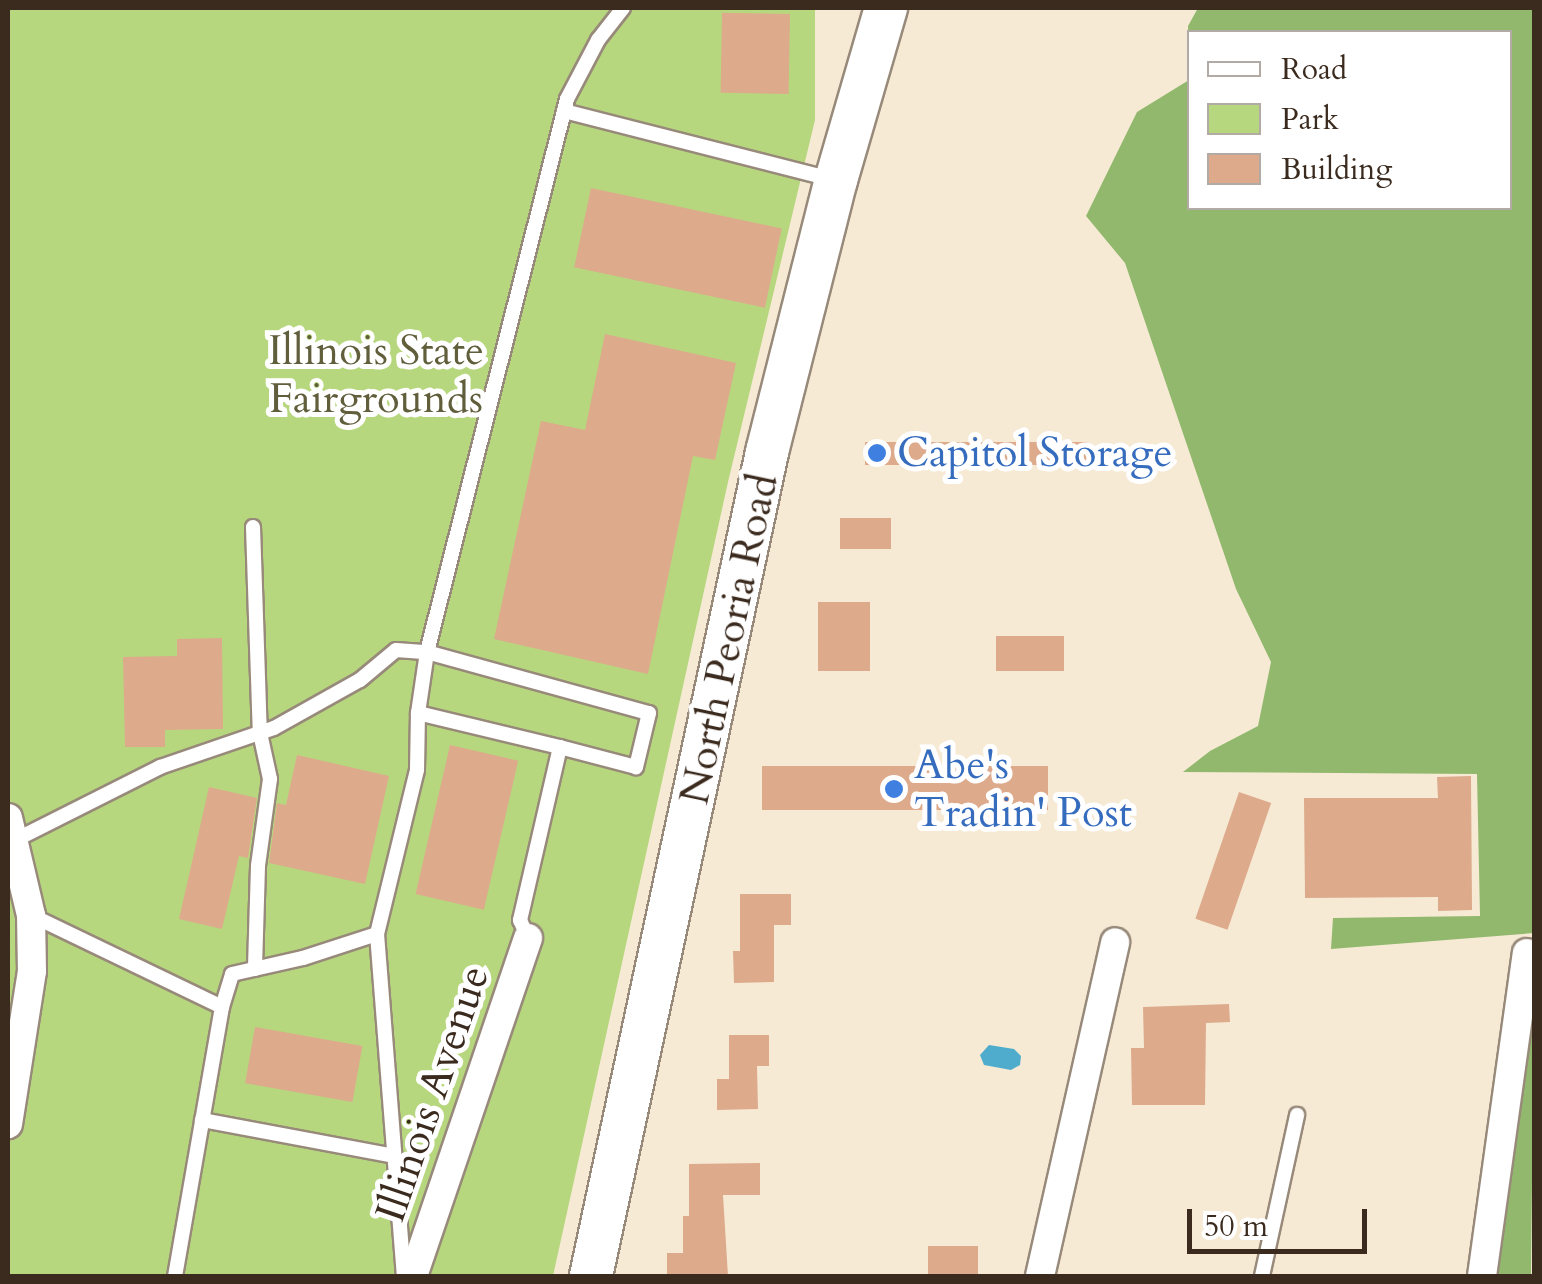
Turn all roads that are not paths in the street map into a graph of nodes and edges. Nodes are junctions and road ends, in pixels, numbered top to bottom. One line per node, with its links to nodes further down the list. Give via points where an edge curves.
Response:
1 (624, 8): 3 (lane, via 598,40)
2 (886, 8): 4 (main road, North Peoria Road)
3 (564, 111): 4 (lane); 6 (lane)
4 (836, 180): 25 (main road, North Peoria Road, via 768,452)
5 (252, 527): 8 (lane)
6 (427, 652): 7 (lane); 8 (lane, via 396,650 360,680); 9 (lane, via 649,713 636,768)
7 (418, 713): 9 (lane); 12 (lane, via 417,770)
8 (260, 733): 10 (lane); 16 (lane, via 270,779 258,866)
9 (560, 748): 13 (lane, via 520,920)
10 (10, 830): 11 (street)
11 (31, 915): 17 (lane); 20 (street, via 32,971)
12 (377, 934): 16 (lane); 21 (lane)
13 (528, 938): 24 (street, Illinois Avenue)
14 (1115, 942): 26 (street)
15 (1527, 952): 28 (street)
16 (255, 969): 17 (lane, via 232,974)
17 (222, 1008): 19 (lane)
18 (1298, 1115): 27 (lane)
19 (202, 1120): 21 (lane); 22 (lane)
20 (8, 1124)
21 (394, 1156): 23 (lane)
22 (175, 1276)
23 (404, 1276)
24 (413, 1276)
25 (591, 1276)
26 (1040, 1276)
27 (1262, 1276)
28 (1482, 1276)

